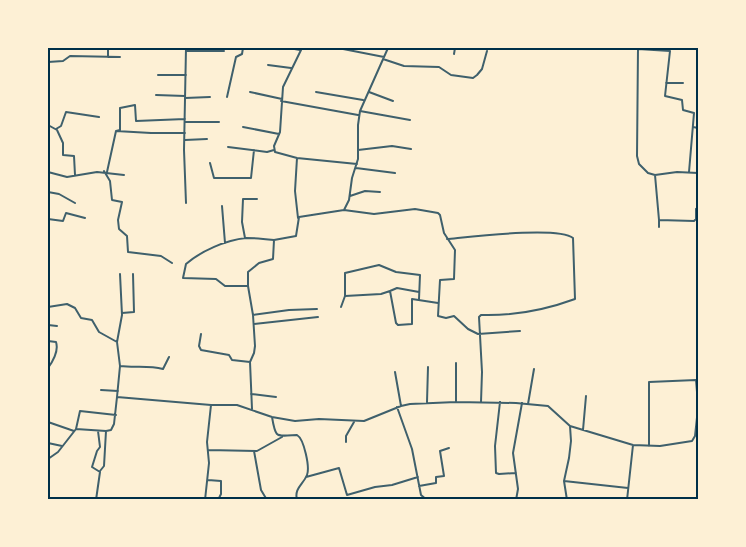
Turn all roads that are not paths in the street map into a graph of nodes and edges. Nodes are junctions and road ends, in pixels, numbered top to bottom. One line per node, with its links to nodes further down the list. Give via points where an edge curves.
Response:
1 (108, 48): 13 (street)
2 (244, 48): 28 (street, via 237,56)
3 (289, 48): 9 (street)
4 (338, 48): 15 (street)
5 (388, 48): 15 (street)
6 (455, 48): 12 (street)
7 (638, 48): 21 (street, via 670,50); 64 (street, via 637,160 645,172)
8 (186, 49): 10 (street); 20 (street)
9 (301, 49): 18 (street)
10 (224, 51)
11 (487, 51): 15 (street, via 482,68 473,78 451,75 438,67 405,66)
12 (454, 54)
13 (108, 57): 14 (street); 16 (street, via 70,56 62,61)
14 (120, 57)
15 (384, 58): 25 (street)
16 (48, 62)
17 (268, 65): 18 (street)
18 (291, 68): 30 (street)
19 (158, 75): 20 (street)
20 (186, 75): 27 (street)
21 (666, 83): 22 (street); 41 (street, via 665,96 682,100 683,110 694,113)
22 (683, 84)
23 (250, 92): 30 (street)
24 (316, 92): 31 (street)
25 (369, 92): 31 (street); 32 (street)
26 (156, 95): 27 (street)
27 (185, 97): 29 (street); 37 (street)
28 (227, 97)
29 (210, 98)
30 (282, 100): 34 (street); 46 (street)
31 (364, 101): 33 (street)
32 (393, 101)
33 (360, 111): 34 (street); 36 (street)
34 (359, 115): 52 (street)
35 (98, 118): 43 (street, via 66,112 61,126)
36 (410, 120)
37 (185, 121): 38 (street); 44 (street, via 136,121 135,105 120,108 120,130); 45 (street)
38 (219, 122)
39 (48, 125): 43 (street)
40 (242, 127): 46 (street)
41 (693, 127): 42 (street); 60 (street)
42 (698, 128)
43 (56, 129): 65 (street, via 63,143 63,155 74,156)
44 (116, 131): 45 (street); 59 (street)
45 (185, 132): 48 (street)
46 (279, 134): 51 (street)
47 (207, 139): 48 (street)
48 (185, 140): 70 (street)
49 (228, 147): 50 (street)
50 (254, 150): 51 (street); 55 (street, via 251,178 214,178)
51 (274, 150): 54 (street)
52 (358, 150): 53 (street, via 389,146); 56 (street)
53 (411, 150)
54 (297, 158): 56 (street); 77 (street, via 295,191)
55 (210, 163)
56 (357, 164): 57 (street)
57 (356, 168): 61 (street); 68 (street)
58 (48, 172): 65 (street)
59 (106, 172): 63 (street); 65 (street); 84 (street, via 112,200 122,202 119,230 127,236 128,252 161,256)
60 (690, 172): 62 (street); 64 (street)
61 (395, 173)
62 (698, 173)
63 (124, 174)
64 (655, 175): 78 (street)
65 (75, 176)
66 (48, 192): 71 (street)
67 (380, 192): 68 (street, via 366,191)
68 (350, 196): 74 (street)
69 (258, 199): 80 (street, via 243,200)
70 (186, 202)
71 (74, 203)
72 (222, 206): 83 (street)
73 (698, 208): 78 (street, via 694,221)
74 (344, 210): 77 (street); 82 (street, via 374,214 412,209 434,212 440,216)
75 (84, 218): 76 (street, via 66,213 63,221)
76 (48, 219)
77 (298, 219): 81 (street, via 296,236)
78 (658, 220): 79 (street)
79 (659, 228)
80 (245, 238): 81 (street); 83 (street)
81 (274, 240): 87 (street, via 273,259 250,269)
82 (447, 240): 92 (street, via 455,250 454,279 440,280); 104 (street, via 540,233 573,238 575,299 521,314 481,315 478,317)
83 (225, 243): 87 (street, via 187,262 184,278 216,279 225,286)
84 (172, 263)
85 (120, 274): 96 (street)
86 (133, 274): 96 (street, via 134,312)
87 (248, 286): 97 (street)
88 (390, 291): 89 (street, via 397,288); 90 (street); 91 (street, via 398,325 412,324 411,299)
89 (419, 292): 90 (street, via 420,274 396,272 379,265 346,273); 91 (street)
90 (345, 296): 94 (street)
91 (419, 300): 92 (street)
92 (438, 303): 104 (street, via 438,316 454,316)
93 (48, 307): 106 (street, via 71,306 81,318 92,320 99,332)
94 (341, 307)
95 (317, 308): 97 (street)
96 (122, 313): 106 (street)
97 (253, 315): 99 (street)
98 (318, 316): 99 (street)
99 (254, 324): 108 (street, via 255,349)
100 (48, 325): 101 (street)
101 (58, 326)
102 (520, 331): 104 (street)
103 (201, 334): 108 (street, via 201,350)
104 (478, 334): 122 (street)
105 (48, 341): 112 (street, via 58,345)
106 (118, 342): 110 (street)
107 (169, 357): 110 (street, via 163,369)
108 (250, 362): 117 (street)
109 (456, 363): 121 (street)
110 (120, 366): 116 (street)
111 (428, 367): 124 (street)
112 (48, 368)
113 (534, 369): 126 (street)
114 (395, 372): 129 (street)
115 (101, 390): 116 (street)
116 (118, 391): 118 (street)
117 (251, 394): 120 (street); 132 (street)
118 (117, 396): 128 (street); 133 (street)
119 (586, 396): 140 (street)
120 (276, 397)
121 (456, 402): 122 (street); 124 (street)
122 (481, 402): 123 (street)
123 (500, 402): 125 (street); 154 (street, via 495,472)
124 (427, 403): 129 (street)
125 (522, 404): 126 (street); 154 (street, via 513,453)
126 (528, 404): 138 (street, via 550,407)
127 (698, 404): 148 (street, via 696,380 649,382)
128 (211, 405): 132 (street, via 231,404); 150 (street)
129 (401, 406): 130 (street)
130 (397, 407): 135 (street, via 368,420); 156 (street, via 412,448)
131 (698, 408): 137 (street)
132 (252, 409): 134 (street)
133 (116, 415): 139 (street, via 80,410); 142 (street, via 113,428)
134 (272, 417): 135 (street, via 295,421); 143 (street, via 276,432)
135 (355, 421): 144 (street)
136 (48, 422): 139 (street)
137 (698, 423): 148 (street, via 692,441)
138 (570, 426): 140 (street); 158 (street, via 571,440)
139 (75, 430): 141 (street); 147 (street)
140 (583, 430): 146 (street)
141 (98, 431): 142 (street); 153 (street, via 100,447 92,467)
142 (106, 431): 153 (street, via 104,466)
143 (282, 437): 151 (street); 155 (street, via 293,434 300,437 308,466)
144 (346, 442)
145 (48, 443): 147 (street)
146 (632, 445): 148 (street); 160 (street)
147 (63, 446): 152 (street)
148 (649, 446)
149 (449, 448): 159 (street, via 440,450 444,476 436,476 436,483)
150 (208, 450): 151 (street); 157 (street)
151 (254, 451): 164 (street, via 261,490)
152 (48, 458)
153 (100, 471): 161 (street)
154 (516, 473): 167 (street)
155 (306, 477): 156 (street, via 338,468 347,495); 165 (street, via 297,490)
156 (418, 477): 159 (street)
157 (208, 480): 162 (street); 163 (street, via 221,481)
158 (564, 481): 160 (street); 168 (street)
159 (420, 486): 166 (street, via 421,495)
160 (628, 488): 169 (street)
161 (96, 500)
162 (205, 500)
163 (218, 500)
164 (267, 500)
165 (297, 500)
166 (427, 500)
167 (516, 500)
168 (567, 500)
169 (627, 500)

